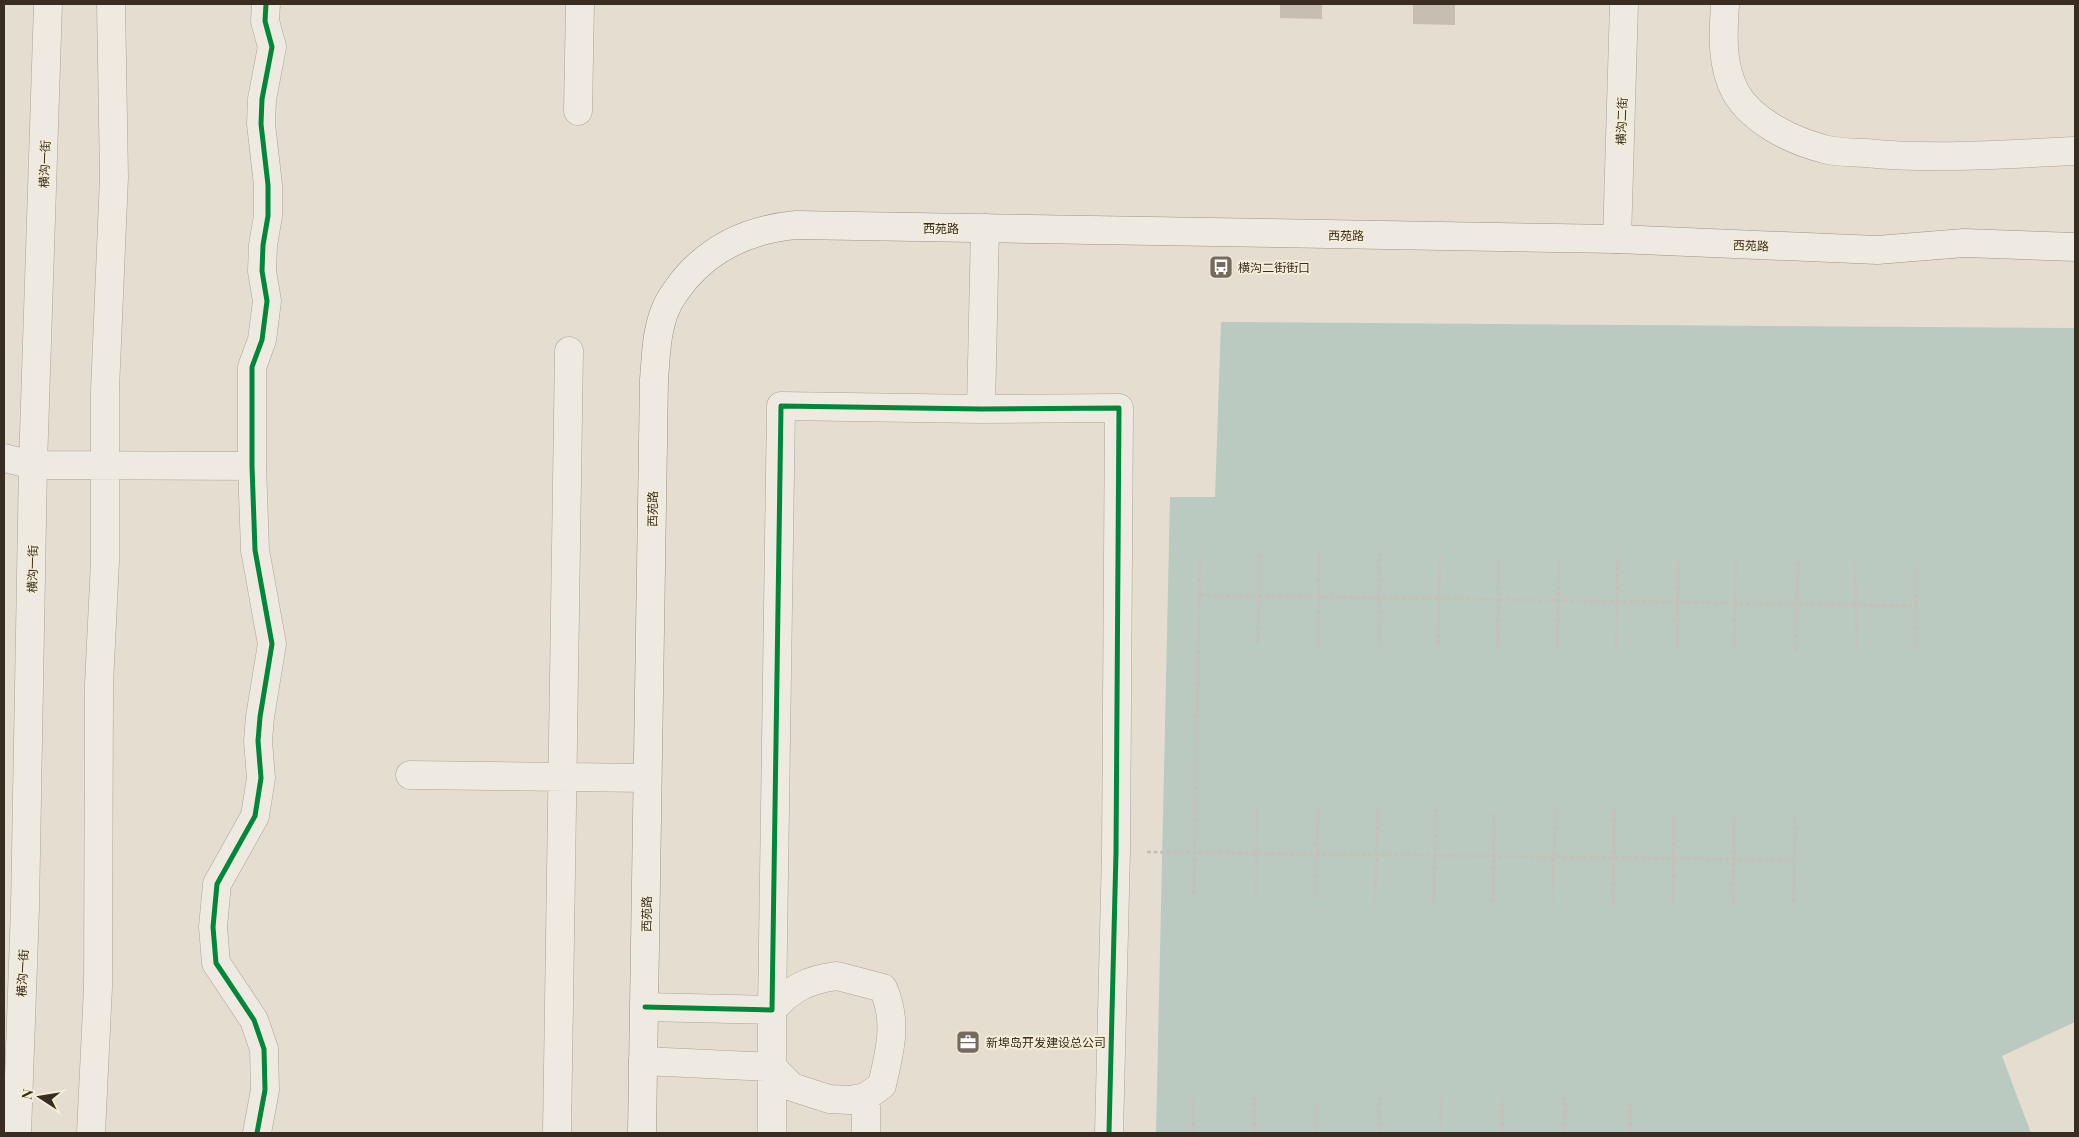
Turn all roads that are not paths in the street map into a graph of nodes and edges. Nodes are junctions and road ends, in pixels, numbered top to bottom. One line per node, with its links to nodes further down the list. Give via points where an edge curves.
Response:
1 (48, 4): 15 (street, 横沟一街)
2 (112, 4): 16 (street, via 114,177)
3 (266, 4): 17 (street, via 265,21 272,47 262,99 261,124 268,185 262,271 266,301 262,340 252,368)
4 (580, 4): 7 (street)
5 (1624, 4): 10 (street, 横沟二街)
6 (1725, 4): 8 (street, via 1725,61 1737,94 1759,118 1783,134 1825,150 1894,156)
7 (578, 111)
8 (2075, 151)
9 (985, 228): 10 (street, 西苑路); 13 (street); 20 (street, 西苑路, via 796,225 758,231 713,252 697,265 666,307 657,339 654,380)
10 (1617, 239): 11 (street, 西苑路, via 1877,250 1964,244)
11 (2075, 246)
12 (569, 352): 19 (street)
13 (981, 409): 22 (street, via 781,406); 33 (street, via 1118,408 1116,852)
14 (4, 458): 15 (street)
15 (33, 465): 16 (street); 26 (street, 横沟一街, via 27,837)
16 (104, 466): 17 (street); 27 (street, via 98,987)
17 (252, 466): 28 (street, via 255,550 272,644 258,741 261,778 255,816 217,884 213,927 216,963 254,1020 264,1050 265,1090)
18 (410, 775): 19 (street)
19 (563, 776): 20 (street); 29 (street)
20 (647, 778): 21 (street, 西苑路)
21 (645, 1007): 22 (street); 23 (street, 西苑路)
22 (772, 1010): 24 (street); 25 (street, via 785,996 818,978 836,976 883,988 890,1002 893,1030 882,1085)
23 (643, 1060): 24 (street); 30 (street, 西苑路)
24 (772, 1067): 25 (street, via 792,1087 808,1094 829,1099); 31 (street)
25 (866, 1097): 32 (street)
26 (17, 1133)
27 (91, 1133)
28 (257, 1133)
29 (557, 1133)
30 (642, 1133)
31 (772, 1133)
32 (866, 1133)
33 (1109, 1133)

